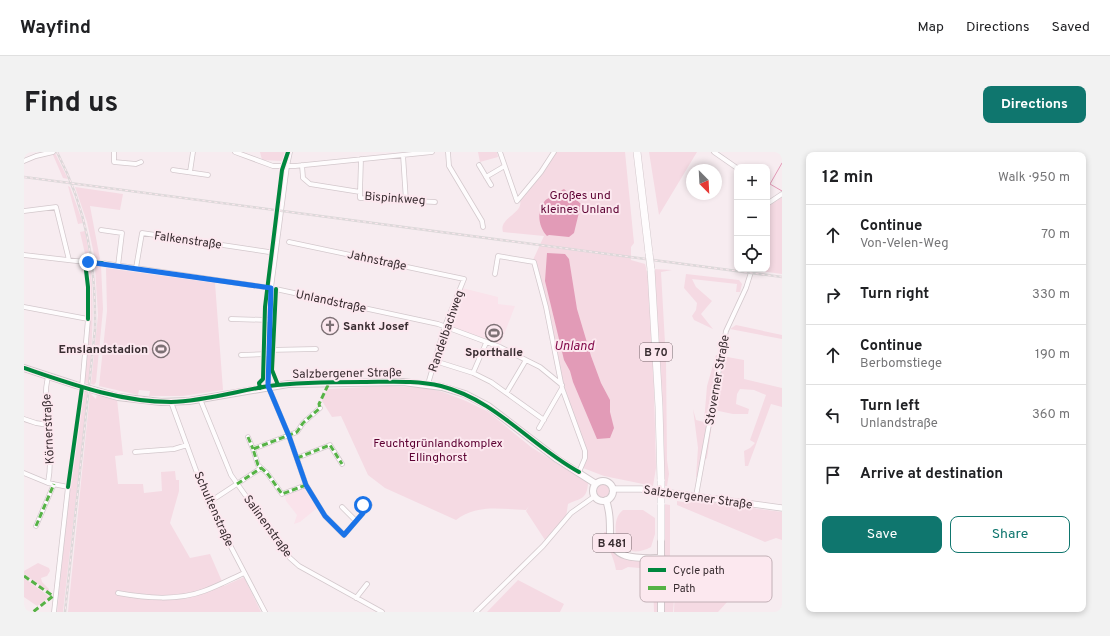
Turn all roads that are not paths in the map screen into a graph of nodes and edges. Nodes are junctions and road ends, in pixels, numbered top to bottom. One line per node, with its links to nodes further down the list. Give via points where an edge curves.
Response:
1 (53, 152): 14 (street)
2 (114, 152): 15 (street, via 114,162)
3 (193, 152): 22 (street)
4 (235, 152): 18 (street, via 273,166)
5 (290, 152): 18 (street)
6 (432, 152): 12 (street)
7 (448, 152): 32 (street, via 449,166 482,221)
8 (500, 152): 20 (street)
9 (554, 152): 20 (street, via 517,201)
10 (638, 152): 96 (highway, B 70, bridge, via 651,269 659,400)
11 (714, 152): 19 (street)
12 (403, 155): 13 (street); 28 (street)
13 (361, 159): 16 (street); 26 (street)
14 (24, 161)
15 (141, 162)
16 (302, 165): 18 (street); 26 (street, Bispinkweg, via 304,178 310,184)
17 (479, 165): 24 (street)
18 (287, 166): 45 (street)
19 (734, 166)
20 (504, 167): 24 (street)
21 (173, 170): 22 (street)
22 (190, 172): 23 (street)
23 (208, 175)
24 (486, 177): 25 (street)
25 (491, 185)
26 (360, 192): 28 (street, Bispinkweg, via 360,198)
27 (782, 194): 30 (street)
28 (406, 201): 29 (street, Bispinkweg)
29 (435, 202)
30 (770, 202)
31 (24, 211): 37 (street, via 56,207)
32 (483, 227)
33 (101, 230): 40 (street, via 122,234)
34 (289, 242): 44 (street, Jahnstraße)
35 (270, 252): 41 (street, Falkenstraße, via 142,233)
36 (24, 255): 37 (street)
37 (69, 260): 38 (street)
38 (85, 262)
39 (102, 263): 40 (street, Unlandstraße)
40 (118, 266): 41 (street, Unlandstraße)
41 (136, 268): 45 (street, Unlandstraße)
42 (751, 272): 88 (street, Stoverner Straße, via 726,331)
43 (495, 274): 62 (street, via 498,256 534,262)
44 (464, 279): 49 (street, Randelbachweg)
45 (271, 288): 48 (street); 49 (street, Unlandstraße)
46 (24, 307): 61 (street, via 88,319)
47 (231, 319): 48 (street)
48 (269, 320): 52 (street)
49 (445, 326): 50 (street, Unlandstraße); 55 (street, Randelbachweg)
50 (486, 343): 54 (street, Unlandstraße); 57 (street)
51 (316, 349): 52 (street)
52 (268, 352): 53 (street); 60 (street)
53 (241, 355)
54 (526, 360): 62 (street, Unlandstraße, via 540,367); 63 (street)
55 (435, 361): 57 (street); 59 (street, Randelbachweg)
56 (24, 368): 58 (main road, Salzbergener Straße)
57 (473, 373): 63 (street)
58 (48, 376): 61 (main road, Salzbergener Straße); 69 (street, Körnerstraße, via 45,391)
59 (428, 384): 60 (main road, Salzbergener Straße, via 323,383); 79 (main road, Salzbergener Straße, via 465,394 488,406)
60 (268, 386): 64 (main road, Salzbergener Straße); 71 (street)
61 (82, 387): 65 (main road, Salzbergener Straße, via 132,399)
62 (562, 387): 68 (street); 79 (street, via 585,451)
63 (507, 392): 68 (street)
64 (200, 399): 65 (main road, Salzbergener Straße); 83 (street, Salinenstraße)
65 (171, 402): 73 (street, Schultenstraße)
66 (320, 408): 71 (street, via 297,432)
67 (24, 419): 69 (street)
68 (544, 420): 70 (street)
69 (48, 425): 81 (street, Körnerstraße)
70 (539, 428)
71 (289, 436): 74 (street); 76 (street)
72 (248, 437): 74 (street)
73 (187, 445): 75 (street, via 174,449); 90 (street, Schultenstraße)
74 (253, 449): 78 (street)
75 (135, 452)
76 (297, 458): 77 (street, via 330,445); 85 (street)
77 (342, 464)
78 (261, 468): 83 (street); 85 (street, via 282,494)
79 (579, 472): 84 (main road, Salzbergener Straße)
80 (24, 473): 81 (street)
81 (48, 483): 82 (street)
82 (54, 484): 95 (street); 105 (street, via 68,487)
83 (237, 484): 90 (street); 103 (street, Salinenstraße, via 290,558 299,566)
84 (596, 484): 86 (main road, via 606,481); 87 (main road)
85 (306, 485): 94 (street, via 325,516 344,535)
86 (613, 489): 88 (main road, Salzbergener Straße, via 641,489); 89 (main road, via 612,495)
87 (595, 496): 89 (main road, via 599,500); 108 (street, via 572,513 543,546)
88 (696, 496): 92 (main road, Salzbergener Straße)
89 (606, 500): 99 (main road, B 481, via 610,511 610,536 615,548 629,558)
90 (208, 502): 100 (street, Schultenstraße)
91 (342, 507): 94 (street)
92 (782, 508)
93 (363, 513): 94 (street)
94 (356, 521)
95 (36, 526)
96 (661, 539): 97 (main road, B 70); 98 (main road, B 70)
97 (652, 556)
98 (662, 556)
99 (640, 558)
100 (244, 573): 102 (street, via 204,591 179,596 158,598); 106 (street, Schultenstraße)
101 (367, 584): 103 (street)
102 (118, 593)
103 (356, 598): 107 (street, Salinenstraße)
104 (661, 602): 109 (main road, B 70)
105 (54, 612)
106 (265, 612)
107 (382, 612)
108 (476, 612)
109 (661, 612)

